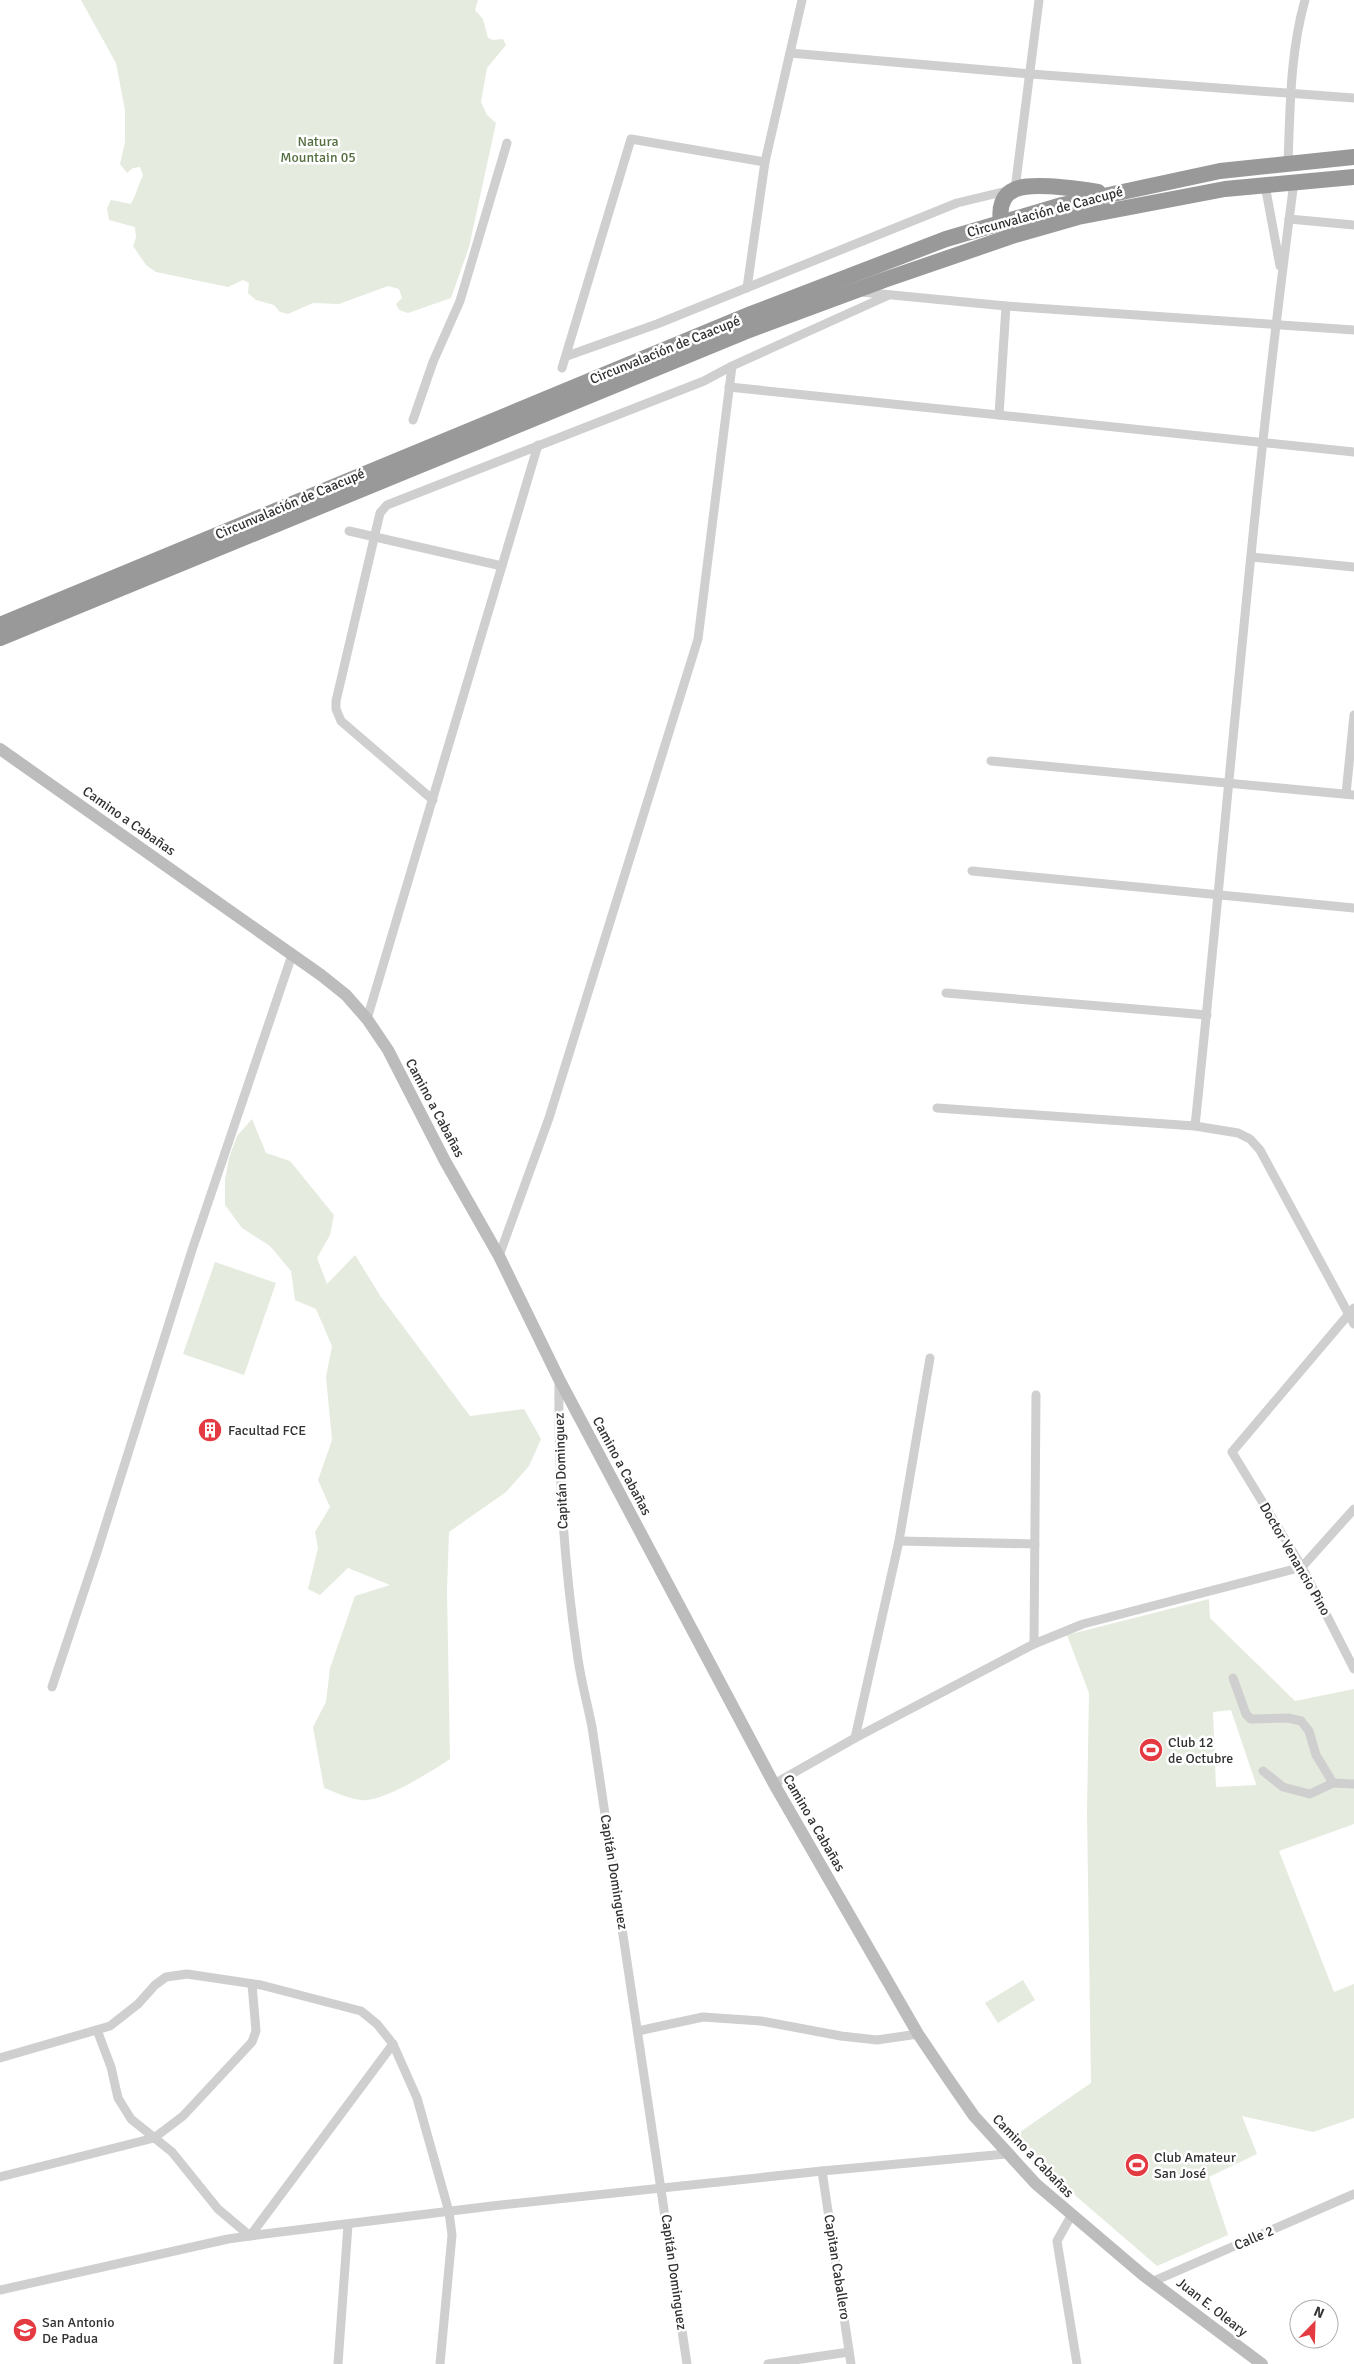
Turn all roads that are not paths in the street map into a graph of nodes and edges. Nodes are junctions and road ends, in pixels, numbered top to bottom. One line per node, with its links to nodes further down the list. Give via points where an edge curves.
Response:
1 (802, 0): 4 (street)
2 (1039, 0): 5 (street)
3 (1305, 0): 6 (street, via 1300,14)
4 (790, 53): 5 (street); 10 (street)
5 (1031, 74): 6 (street); 15 (street)
6 (1291, 93): 7 (street); 11 (street)
7 (1354, 98)
8 (507, 143): 32 (street, via 460,301 433,362)
9 (1354, 157): 11 (highway, Circunvalación de Caacupé)
10 (765, 162): 21 (street); 27 (street, via 631,139)
11 (1288, 164): 16 (highway, Circunvalación de Caacupé, via 1220,171)
12 (1354, 177): 13 (highway, Circunvalación de Caacupé)
13 (1294, 182): 14 (highway, Circunvalación de Caacupé); 17 (street)
14 (1265, 185): 20 (street); 22 (highway, Circunvalación de Caacupé, via 1225,189 1078,216)
15 (1015, 189): 16 (highway, via 1057,187); 18 (highway, via 999,208); 21 (street, via 957,203)
16 (1110, 194): 18 (highway, Circunvalación de Caacupé)
17 (1290, 219): 19 (street); 20 (street)
18 (1001, 222): 41 (highway, Circunvalación de Caacupé, via 897,257 760,311)
19 (1354, 225)
20 (1282, 273): 25 (street)
21 (748, 288): 27 (street)
22 (852, 292): 23 (street); 42 (highway, Circunvalación de Caacupé, via 726,339)
23 (889, 295): 24 (street); 28 (street)
24 (1006, 306): 25 (street); 31 (street)
25 (1275, 324): 26 (street); 33 (street)
26 (1354, 330)
27 (567, 356): 29 (street)
28 (732, 366): 30 (street); 34 (street, via 704,381)
29 (562, 368)
30 (729, 387): 31 (street); 58 (street, via 698,639 549,1118)
31 (999, 415): 33 (street)
32 (413, 420)
33 (1262, 442): 35 (street); 38 (street)
34 (538, 445): 37 (street, via 387,505 380,513); 39 (street)
35 (1354, 452)
36 (349, 531): 37 (street)
37 (376, 537): 39 (street); 48 (street, via 336,709 341,721)
38 (1251, 557): 40 (street); 46 (street)
39 (502, 566): 48 (street)
40 (1354, 567)
41 (0, 624)
42 (0, 638)
43 (1354, 715): 47 (street)
44 (0, 749): 52 (street, Camino a Cabañas)
45 (991, 761): 46 (street)
46 (1230, 783): 47 (street); 50 (street)
47 (1350, 795)
48 (433, 800): 55 (street)
49 (972, 871): 50 (street)
50 (1219, 894): 51 (street); 54 (street)
51 (1354, 908)
52 (292, 955): 55 (street, Camino a Cabañas, via 346,995); 71 (street, via 192,1250)
53 (946, 993): 54 (street)
54 (1207, 1015): 57 (street)
55 (367, 1019): 58 (street, Camino a Cabañas, via 388,1050)
56 (936, 1108): 57 (street)
57 (1195, 1126): 59 (street, via 1238,1133 1250,1139 1260,1150)
58 (498, 1256): 62 (street, Camino a Cabañas)
59 (1351, 1311): 60 (street); 67 (street, Doctor Venancio Pino, via 1232,1452)
60 (1354, 1324)
61 (930, 1358): 65 (street)
62 (559, 1379): 75 (street, Camino a Cabañas); 79 (street, Capitán Dominguez, via 558,1440 565,1550 577,1654 592,1727)
63 (1036, 1395): 66 (street)
64 (1354, 1509): 67 (street)
65 (899, 1542): 66 (street); 72 (street)
66 (1035, 1544): 68 (street)
67 (1302, 1567): 68 (street, via 1083,1624); 69 (street, Doctor Venancio Pino)
68 (1034, 1644): 72 (street)
69 (1354, 1668)
70 (1233, 1678): 74 (street, via 1246,1714 1251,1719 1301,1721 1309,1731 1316,1755)
71 (52, 1687)
72 (855, 1738): 75 (street)
73 (1263, 1771): 74 (street, via 1283,1787 1310,1794)
74 (1333, 1783): 76 (street)
75 (774, 1784): 80 (street, Camino a Cabañas)
76 (1354, 1784)
77 (252, 1984): 78 (street, via 187,1974 166,1977 110,2026); 81 (street, via 361,2010 378,2024); 83 (street, via 256,2031 252,2042 183,2116)
78 (97, 2030): 82 (street); 83 (street, via 118,2098 131,2119)
79 (638, 2031): 80 (street, via 703,2017 761,2020 877,2040); 87 (street, Capitán Dominguez)
80 (918, 2034): 84 (street, Camino a Cabañas, via 974,2116)
81 (393, 2044): 89 (street, via 417,2098); 92 (street)
82 (0, 2058)
83 (154, 2138): 86 (street); 92 (street, via 172,2152 218,2209)
84 (1006, 2154): 85 (street); 90 (street, Camino a Cabañas)
85 (822, 2170): 87 (street); 95 (street, Capitan Caballero)
86 (0, 2177)
87 (662, 2188): 89 (street); 98 (street, Capitán Dominguez)
88 (1354, 2194): 93 (street, Calle 2)
89 (448, 2212): 91 (street); 97 (street, via 452,2235)
90 (1072, 2216): 93 (street, Camino a Cabañas); 101 (street, via 1057,2241)
91 (348, 2225): 92 (street); 96 (street)
92 (250, 2236): 94 (street)
93 (1148, 2278): 102 (street, Juan E. Oleary)
94 (0, 2290)
95 (850, 2352): 99 (street); 100 (street, Capitan Caballero)
96 (338, 2364)
97 (440, 2364)
98 (686, 2364)
99 (768, 2364)
100 (851, 2364)
101 (1076, 2364)
102 (1262, 2364)

